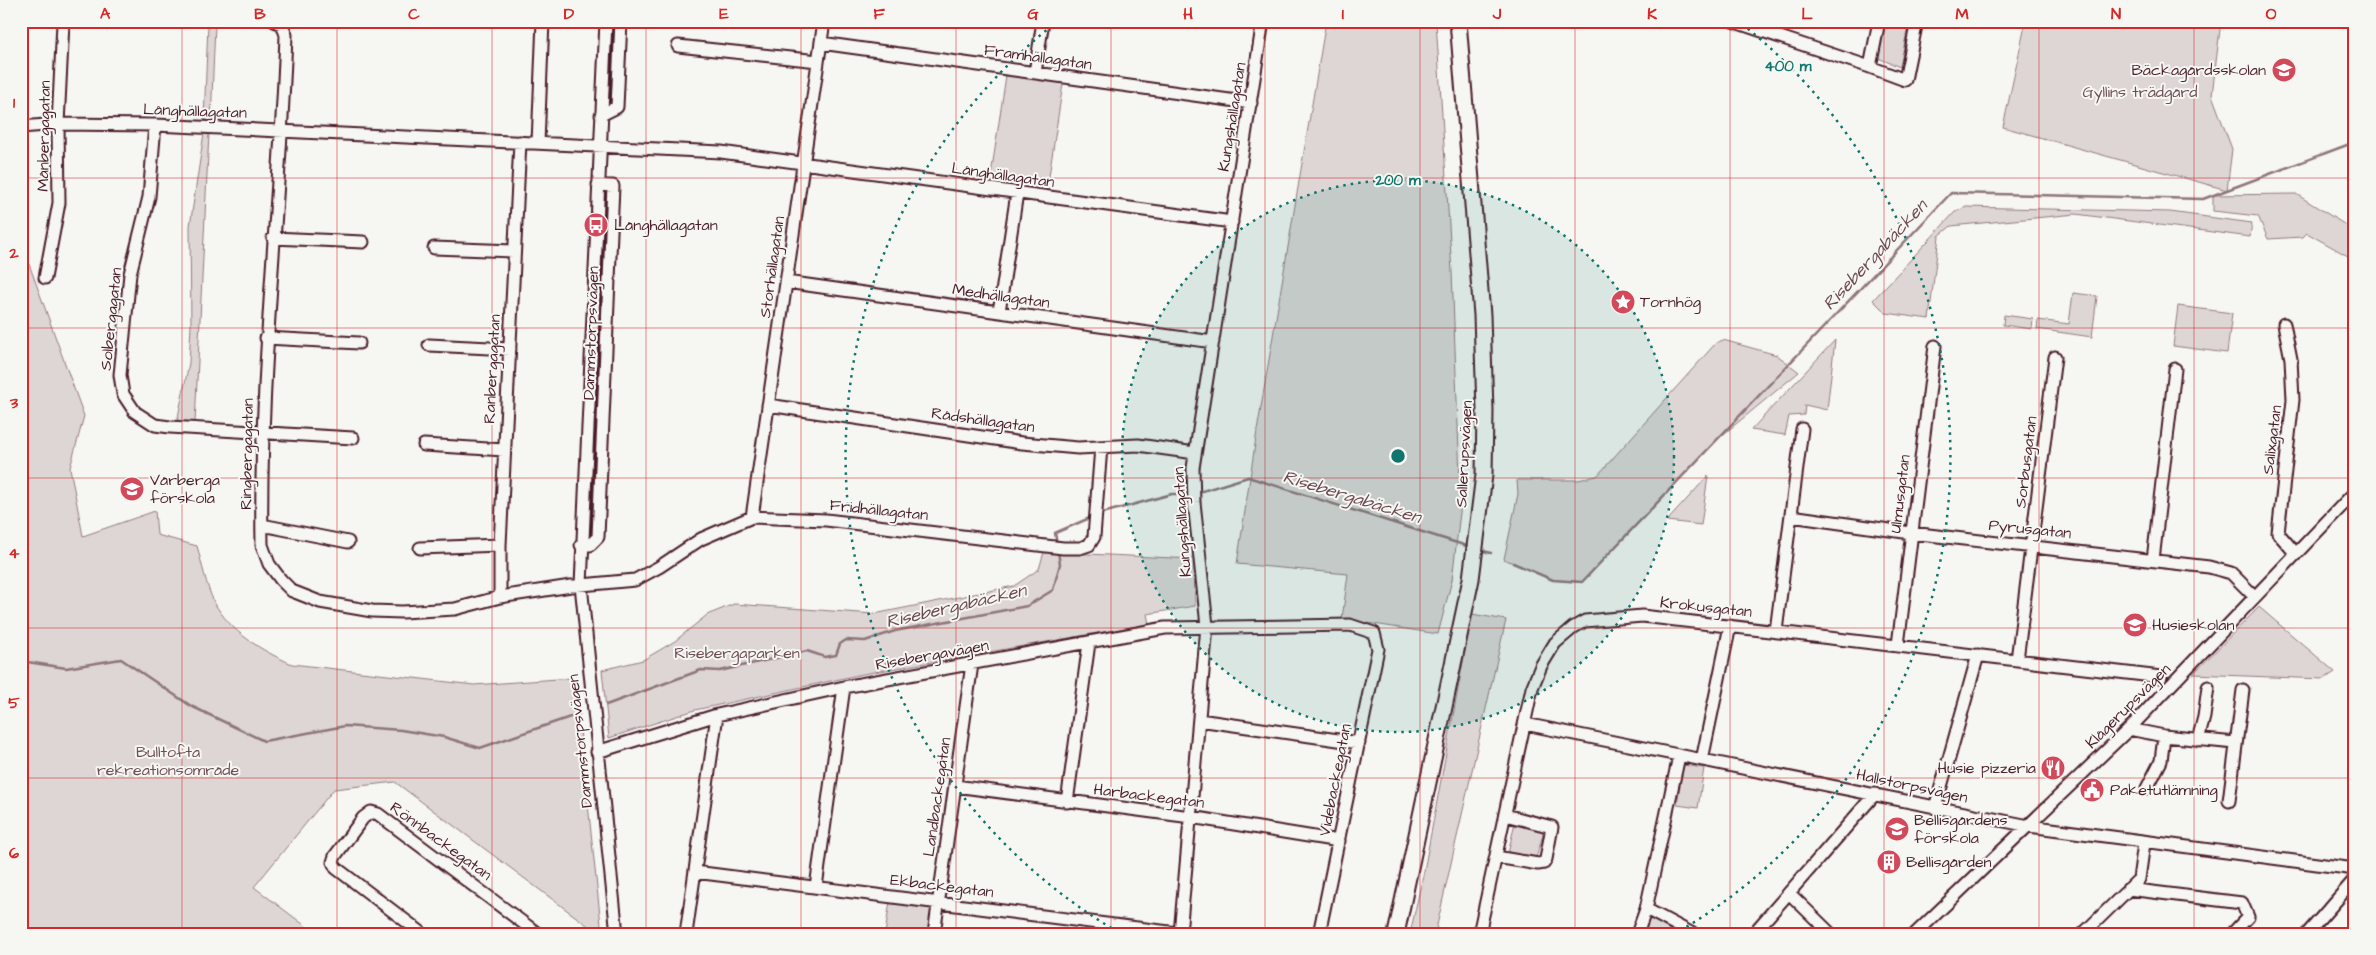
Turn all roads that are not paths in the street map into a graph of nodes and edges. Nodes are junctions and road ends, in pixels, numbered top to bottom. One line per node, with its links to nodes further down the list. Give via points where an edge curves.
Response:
1 (274, 21): 23 (street, Ringbergagatan, via 282,24 286,35)
2 (543, 21): 25 (street)
3 (606, 21): 19 (street, Dammstorpsvägen)
4 (621, 21): 19 (street, via 617,107)
5 (824, 21): 13 (street, Storhällagatan)
6 (1043, 21): 17 (street)
7 (1263, 21): 18 (street, Kungshällagatan)
8 (1458, 21): 121 (main road, Sallerupsvägen, via 1478,243 1485,411 1484,475 1471,580)
9 (1732, 21): 16 (street)
10 (1879, 21): 16 (street)
11 (1917, 21): 16 (street, via 1905,80)
12 (63, 22): 20 (street, Månbergagatan)
13 (821, 43): 15 (street, Storhällagatan); 17 (street, Framhällagatan)
14 (678, 46): 15 (street)
15 (818, 61): 27 (street, Storhällagatan)
16 (1870, 67)
17 (1035, 72): 18 (street, Framhällagatan)
18 (1251, 102): 30 (street, Kungshällagatan)
19 (602, 115): 26 (street, Dammstorpsvägen)
20 (58, 124): 21 (street, Långhällagatan); 22 (street, Långhällagatan); 35 (street, Månbergagatan, via 59,203)
21 (155, 125): 23 (street, Långhällagatan); 49 (street, Solbergagatan, via 149,197 130,274 120,375 123,394 135,412 155,425)
22 (21, 127)
23 (281, 131): 24 (street, Långhällagatan); 31 (street, Ringbergagatan)
24 (520, 142): 25 (street, Långhällagatan); 34 (street, Ranbergagatan)
25 (538, 143): 26 (street, Långhällagatan)
26 (600, 145): 27 (street, Långhällagatan, via 721,152); 28 (street, Dammstorpsvägen)
27 (803, 164): 29 (street, Långhällagatan); 36 (street, Storhällagatan)
28 (598, 185): 62 (street, Dammstorpsvägen); 62 (street, Dammstorpsvägen, via 613,186 598,537 590,545)
29 (1017, 193): 30 (street, Långhällagatan); 37 (street)
30 (1232, 222): 40 (street, Kungshällagatan)
31 (273, 238): 32 (street); 39 (street, Ringbergagatan)
32 (363, 242)
33 (434, 248): 34 (street)
34 (514, 251): 44 (street, Ranbergagatan)
35 (45, 278)
36 (786, 282): 37 (street, Medhällagatan); 47 (street, Storhällagatan)
37 (998, 312): 40 (street, Medhällagatan)
38 (2284, 324): 65 (street, Salixgatan, via 2291,359 2293,400 2278,534)
39 (266, 338): 41 (street); 49 (street, Ringbergagatan)
40 (1213, 342): 54 (street, Kungshällagatan)
41 (359, 344)
42 (429, 345): 44 (street)
43 (1935, 346): 59 (street, Ulmusgatan)
44 (510, 349): 53 (street, Ranbergagatan)
45 (2055, 357): 63 (street, Sorbusgatan)
46 (2175, 369): 66 (street)
47 (768, 405): 52 (street, Rådshällagatan, via 1022,443); 57 (street, Storhällagatan)
48 (1802, 430): 56 (street)
49 (263, 433): 50 (street, Solbergagatan); 58 (street, Ringbergagatan)
50 (353, 438)
51 (424, 445): 53 (street)
52 (1101, 447): 54 (street, Rådshällagatan, via 1138,445); 57 (street, Fridhällagatan, via 1094,537 1089,545 1080,548 826,520)
53 (504, 450): 61 (street, Ranbergagatan)
54 (1195, 453): 70 (street, Kungshällagatan, via 1194,502)
55 (2355, 492): 65 (street, Klågerupsvägen)
56 (1791, 516): 59 (street, Pyrusgatan); 72 (street)
57 (752, 517): 67 (street, Fridhällagatan, via 701,539 635,580)
58 (262, 525): 60 (street); 68 (street, Ringbergagatan, via 262,545 280,580 292,591 320,602 372,611 402,612 455,609)
59 (1911, 533): 63 (street, Pyrusgatan); 75 (street, Ulmusgatan)
60 (348, 542)
61 (500, 545): 64 (street); 68 (street, Ranbergagatan)
62 (581, 545): 67 (street, Dammstorpsvägen)
63 (2032, 546): 66 (street, Pyrusgatan); 77 (street, Sorbusgatan)
64 (420, 548)
65 (2296, 554): 69 (street, Klågerupsvägen)
66 (2153, 560): 69 (street, Pyrusgatan, via 2225,570)
67 (581, 585): 68 (street, Ringbergagatan); 91 (street, Dammstorpsvägen)
68 (500, 597)
69 (2255, 597): 86 (street, Klågerupsvägen)
70 (1207, 626): 73 (street, Risebergavägen, via 1350,625); 74 (street, Risebergavägen, via 1165,628); 84 (street, Kungshällagatan)
71 (1730, 626): 72 (street, Krokusgatan); 85 (street, Krokusgatan, via 1642,616 1585,621 1559,638 1550,651 1532,688); 93 (street)
72 (1776, 631): 75 (street, Krokusgatan)
73 (1374, 633): 89 (street, Videbackegatan, via 1378,649)
74 (1090, 643): 78 (street, Risebergavägen); 98 (street)
75 (1898, 645): 76 (street, Krokusgatan)
76 (1978, 655): 77 (street, Krokusgatan); 99 (street)
77 (2017, 660): 79 (street, Krokusgatan)
78 (972, 664): 80 (street, Risebergavägen); 94 (street, Landbackegatan)
79 (2161, 677)
80 (844, 687): 83 (street, Risebergavägen); 109 (street)
81 (2208, 687): 88 (street)
82 (2243, 690): 90 (street)
83 (717, 714): 91 (street, Risebergavägen); 107 (street)
84 (1199, 720): 89 (street); 101 (street, Kungshällagatan)
85 (1526, 724): 92 (street, Hallstorpsvägen); 100 (street, Krokusgatan)
86 (2129, 729): 87 (street); 102 (street, Klågerupsvägen)
87 (2164, 736): 88 (street); 95 (street, via 2160,761)
88 (2198, 740): 90 (street)
89 (1359, 743): 103 (street, Videbackegatan)
90 (2235, 744): 97 (street)
91 (597, 752): 116 (street, Dammstorpsvägen)
92 (1679, 756): 93 (street, Hallstorpsvägen); 113 (street)
93 (1702, 760): 96 (street, Hallstorpsvägen)
94 (955, 786): 98 (street, Harbackegatan); 112 (street, Landbackegatan)
95 (2147, 788)
96 (1875, 794): 99 (street, Hallstorpsvägen); 111 (street)
97 (2229, 801)
98 (1067, 802): 101 (street, Harbackegatan)
99 (1935, 808): 102 (street, Hallstorpsvägen)
100 (1505, 815): 105 (street, Krokusgatan); 105 (street, via 1552,827 1546,859 1538,864)
101 (1191, 817): 103 (street, Harbackegatan); 119 (street, Kungshällagatan)
102 (2029, 826): 104 (street, Hallstorpsvägen); 127 (street, Klågerupsvägen)
103 (1339, 841): 120 (street, Videbackegatan)
104 (2144, 843): 106 (street, Hallstorpsvägen); 110 (street, via 2139,879)
105 (1496, 857): 122 (street, Krokusgatan)
106 (2355, 869)
107 (695, 872): 109 (street, Ekbackegatan); 117 (street)
108 (2355, 879): 130 (street)
109 (816, 887): 112 (street, Ekbackegatan)
110 (2128, 889): 128 (street); 129 (street, via 2242,904 2248,918)
111 (1789, 893): 125 (street); 126 (street)
112 (939, 902): 118 (street, Landbackegatan); 119 (street, Ekbackegatan)
113 (1646, 909): 123 (street); 124 (street)
114 (423, 934): 115 (street, Rönnbackegatan, via 336,868 333,862 371,812 378,814)
115 (538, 934)
116 (616, 934)
117 (686, 934)
118 (934, 934)
119 (1182, 934)
120 (1318, 934)
121 (1398, 934)
122 (1479, 934)
123 (1637, 934)
124 (1693, 934)
125 (1753, 934)
126 (1831, 934)
127 (1915, 934)
128 (2083, 934)
129 (2232, 934)
130 (2307, 934)

